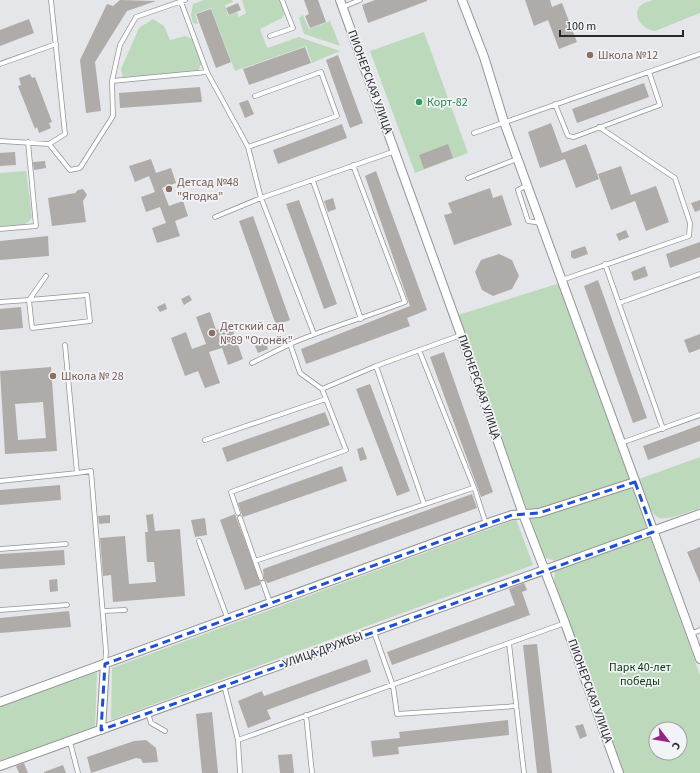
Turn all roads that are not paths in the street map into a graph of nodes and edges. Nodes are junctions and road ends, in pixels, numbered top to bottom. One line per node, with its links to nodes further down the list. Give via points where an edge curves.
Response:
1 (51, 0): 8 (lane)
2 (282, 0): 7 (lane, via 293,28)
3 (360, 0): 6 (lane)
4 (462, 0): 16 (street, via 484,57)
5 (183, 1): 11 (lane); 13 (lane, via 136,17 120,45)
6 (342, 3): 23 (street, ПИОНЕРСКАЯ УЛИЦА)
7 (270, 36)
8 (56, 44): 10 (lane); 21 (lane, via 65,134)
9 (700, 54): 12 (lane)
10 (0, 64)
11 (207, 72): 13 (lane); 22 (lane)
12 (649, 72): 15 (lane); 17 (lane, via 660,105)
13 (112, 81): 21 (lane, via 113,116 80,168 70,170)
14 (255, 96): 22 (lane, via 321,72 337,116)
15 (555, 104): 16 (lane); 17 (lane, via 568,136)
16 (504, 122): 18 (lane); 24 (street)
17 (599, 128): 33 (lane, via 674,178 690,223 689,236)
18 (474, 132)
19 (0, 141): 20 (lane)
20 (28, 142): 21 (lane); 32 (lane, via 36,226)
21 (49, 144)
22 (248, 147): 29 (lane)
23 (395, 151): 25 (lane); 42 (street, ПИОНЕРСКАЯ УЛИЦА)
24 (518, 159): 26 (lane); 28 (street)
25 (353, 166): 27 (lane); 40 (lane, via 405,302)
26 (468, 178)
27 (313, 181): 29 (lane); 40 (lane)
28 (527, 185): 31 (street); 31 (lane, via 518,190 528,221)
29 (261, 198): 30 (lane); 41 (lane)
30 (215, 217)
31 (541, 223): 36 (street)
32 (0, 229)
33 (605, 264): 36 (lane); 39 (lane)
34 (700, 274): 39 (lane)
35 (46, 276): 37 (lane)
36 (561, 280): 53 (street)
37 (29, 300): 37 (lane, via 32,328 90,321 86,295); 38 (lane)
38 (0, 302)
39 (619, 304): 51 (lane)
40 (361, 319): 41 (lane)
41 (314, 334): 43 (lane)
42 (461, 335): 45 (lane); 60 (street, ПИОНЕРСКАЯ УЛИЦА)
43 (290, 344): 46 (lane); 48 (lane, via 300,373)
44 (65, 345): 54 (lane)
45 (419, 350): 47 (lane); 57 (lane)
46 (252, 363)
47 (376, 366): 48 (lane); 58 (lane)
48 (322, 389): 49 (lane)
49 (326, 399): 52 (lane); 59 (lane, via 346,450 231,492)
50 (700, 415): 51 (lane)
51 (663, 429): 53 (lane)
52 (205, 440)
53 (621, 443): 56 (street)
54 (77, 473): 55 (lane); 76 (lane, via 92,472)
55 (0, 481)
56 (635, 482): 60 (street, via 539,513); 64 (street)
57 (473, 488): 58 (lane); 63 (lane)
58 (424, 504): 68 (lane)
59 (238, 513)
60 (523, 514): 63 (street); 69 (street, ПИОНЕРСКАЯ УЛИЦА)
61 (700, 514): 64 (street)
62 (240, 518): 68 (lane)
63 (486, 524): 72 (street)
64 (652, 532): 69 (street, УЛИЦА ДРУЖБЫ); 81 (street)
65 (199, 541): 77 (lane)
66 (66, 544): 67 (lane)
67 (0, 549)
68 (255, 561): 70 (lane)
69 (544, 570): 78 (street, ПИОНЕРСКАЯ УЛИЦА); 80 (street, УЛИЦА ДРУЖБЫ)
70 (261, 578)
71 (263, 584): 72 (lane)
72 (270, 603): 77 (street)
73 (67, 605): 74 (lane)
74 (0, 610)
75 (125, 610): 76 (lane)
76 (103, 611): 84 (lane)
77 (228, 620): 84 (street)
78 (565, 623): 82 (lane); 100 (street, ПИОНЕРСКАЯ УЛИЦА)
79 (700, 630): 81 (lane)
80 (374, 632): 85 (street, УЛИЦА ДРУЖБЫ); 86 (lane)
81 (691, 634): 83 (street)
82 (509, 643): 86 (lane); 88 (lane)
83 (700, 659)
84 (105, 664): 87 (street); 91 (street)
85 (224, 685): 89 (street, УЛИЦА ДРУЖБЫ); 93 (lane)
86 (392, 686): 88 (lane, via 397,714); 90 (lane)
87 (0, 702)
88 (516, 706): 99 (lane)
89 (148, 713): 91 (street, УЛИЦА ДРУЖБЫ); 92 (lane, via 151,723)
90 (306, 715): 93 (lane); 98 (lane)
91 (101, 730): 94 (street, УЛИЦА ДРУЖБЫ)
92 (165, 730)
93 (238, 740): 97 (lane)
94 (70, 742): 95 (street, УЛИЦА ДРУЖБЫ); 96 (lane)
95 (0, 766)
96 (78, 773)
97 (240, 773)
98 (312, 773)
99 (524, 773)
100 (619, 773)

